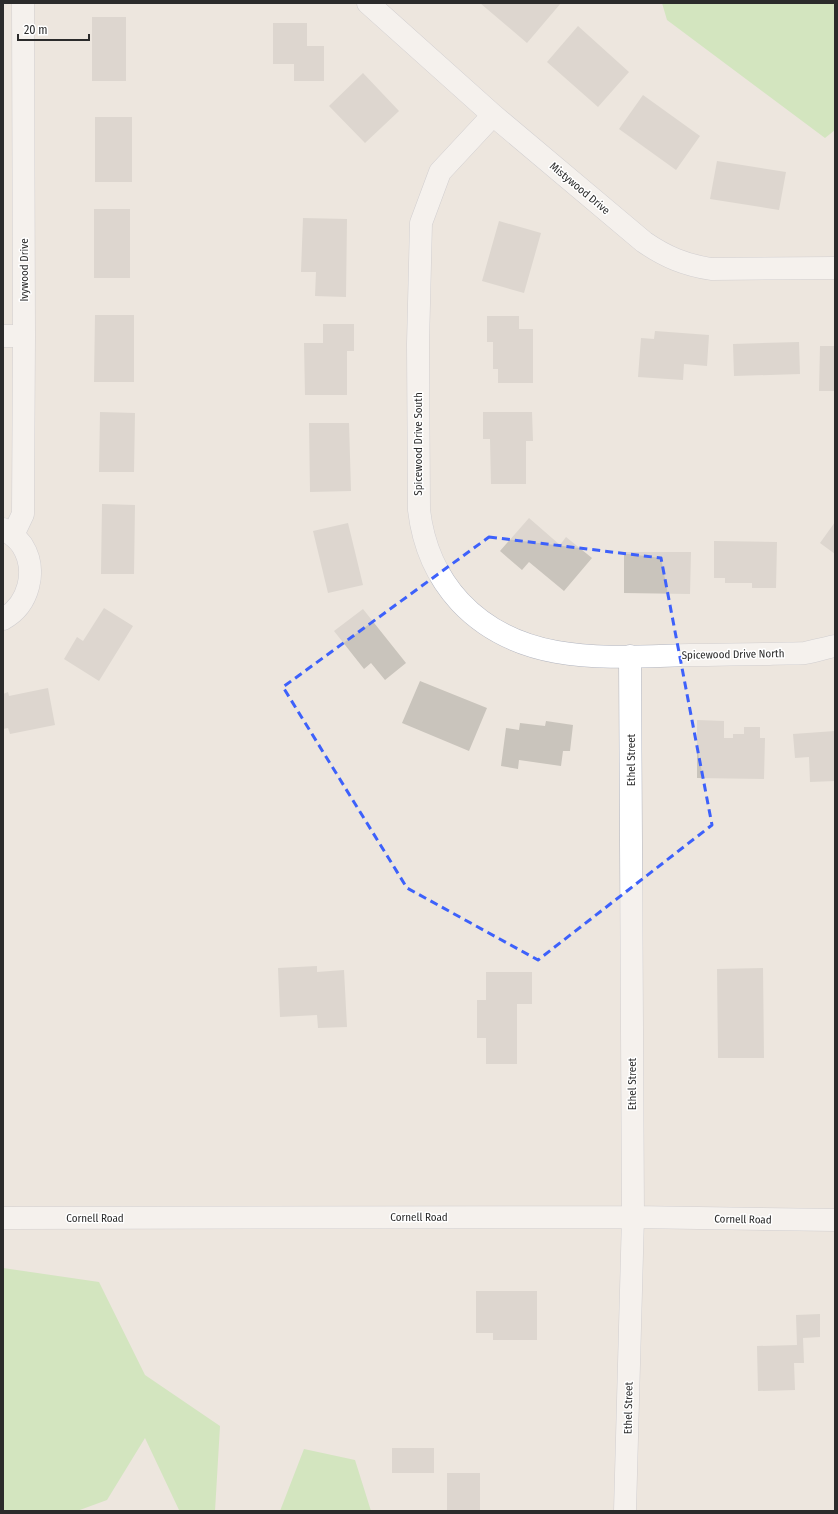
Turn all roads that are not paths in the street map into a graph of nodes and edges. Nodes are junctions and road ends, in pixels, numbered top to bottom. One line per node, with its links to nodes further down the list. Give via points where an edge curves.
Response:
1 (23, 3): 5 (street, Ivywood Drive)
2 (368, 3): 3 (street, Mistywood Drive)
3 (493, 115): 4 (street, Mistywood Drive, via 644,242 676,261 711,269); 9 (street, Spicewood Drive South, via 440,172 421,224 418,489 423,534 438,572 446,584 464,606 490,628 524,645 542,650 595,656)
4 (835, 268)
5 (14, 336): 6 (street, Ivywood Drive, via 23,514)
6 (8, 532): 7 (street, Ivywood Drive, via 22,545 28,557 30,583 26,596 18,607)
7 (3, 619)
8 (835, 646): 9 (street, Spicewood Drive North, via 805,653)
9 (630, 656): 10 (street, Ethel Street)
10 (633, 1217): 11 (street, Cornell Road); 12 (street, Cornell Road); 13 (street, Ethel Street)
11 (3, 1218)
12 (835, 1220)
13 (625, 1511)

